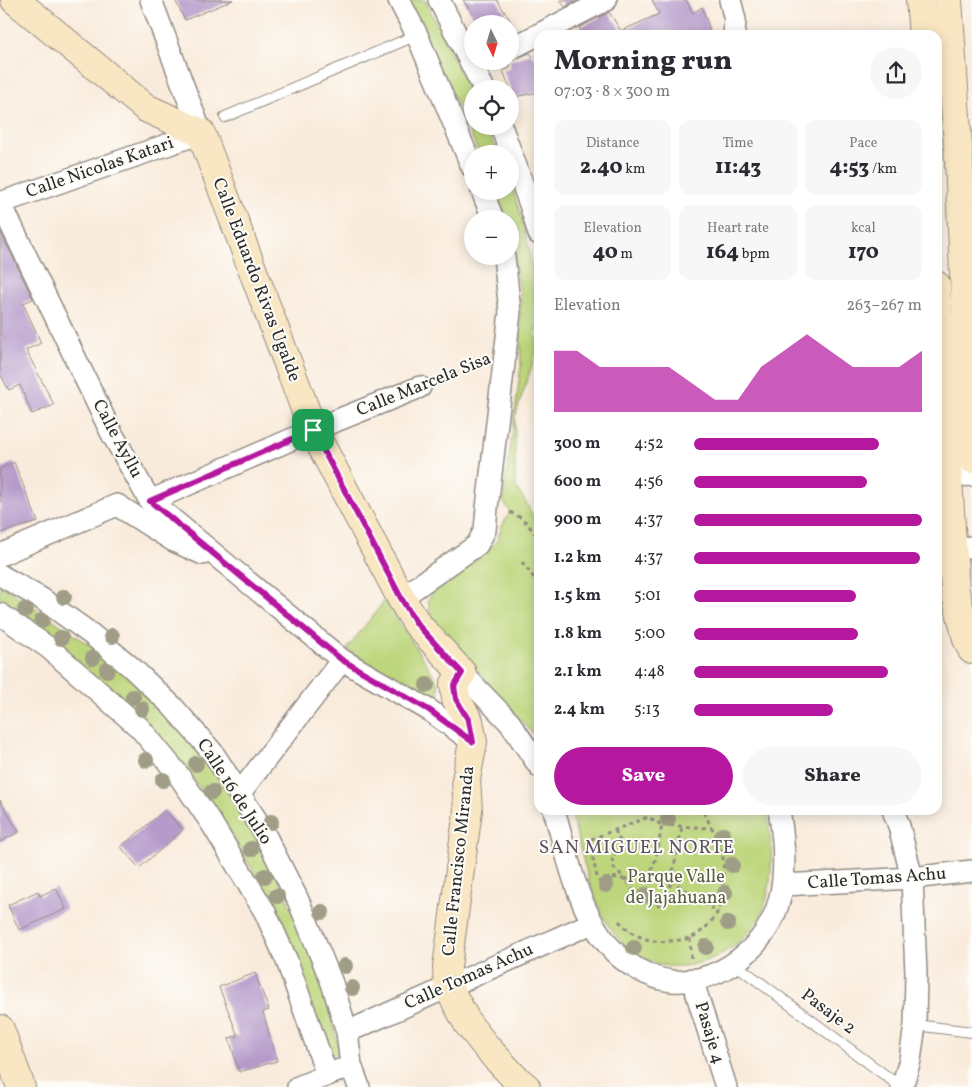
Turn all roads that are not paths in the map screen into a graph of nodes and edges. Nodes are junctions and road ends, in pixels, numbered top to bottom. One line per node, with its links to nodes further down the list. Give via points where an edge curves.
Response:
1 (15, 0): 17 (street, via 146,108)
2 (151, 0): 17 (street)
3 (399, 0): 12 (street)
4 (439, 0): 14 (street)
5 (606, 0): 9 (street)
6 (730, 0): 10 (street)
7 (920, 0): 11 (street)
8 (948, 0): 26 (street)
9 (547, 30)
10 (734, 30)
11 (923, 30)
12 (418, 35): 16 (lane); 19 (street)
13 (534, 37): 15 (street)
14 (464, 39)
15 (519, 44)
16 (225, 117)
17 (201, 133): 20 (street, Calle Nicolas Katari); 25 (street, Calle Eduardo Rivas Ugalde)
18 (504, 135): 21 (street)
19 (464, 147)
20 (0, 203): 28 (street, Calle Ayllu, via 112,432)
21 (534, 217)
22 (505, 265): 33 (street, via 510,312 486,530 477,545)
23 (942, 359): 27 (street)
24 (420, 387): 25 (street, Calle Marcela Sisa)
25 (313, 430): 28 (street, Calle Marcela Sisa); 33 (street, Calle Eduardo Rivas Ugalde)
26 (972, 459)
27 (952, 482): 29 (street)
28 (150, 501): 31 (street, Calle Ayllu)
29 (953, 542): 35 (street, via 955,591)
30 (0, 555): 31 (street, via 117,505 174,541)
31 (230, 566): 36 (street, Calle Ayllu)
32 (0, 575): 40 (street, Calle 16 de Julio, via 42,599 131,667 172,706 213,753)
33 (401, 598): 37 (street, Calle Eduardo Rivas Ugalde, via 417,624)
34 (0, 614): 56 (street, Calle 16 de Julio, via 49,648 140,728 177,773 212,824 264,912 287,962)
35 (972, 650)
36 (342, 660): 38 (street, Calle Ayllu, via 429,710); 40 (street)
37 (462, 673): 38 (street, Calle Francisco Miranda, via 454,686 456,699 469,721); 39 (street, via 510,723)
38 (473, 742): 50 (street, Calle Francisco Miranda, via 466,780 468,810 447,967)
39 (534, 757)
40 (239, 794): 53 (street, Calle 16 de Julio, via 261,827 298,900 332,983)
41 (555, 815): 47 (street, via 579,894)
42 (780, 815): 46 (street)
43 (895, 815): 45 (street)
44 (972, 872): 45 (street, Calle Tomas Achu)
45 (912, 878): 46 (street, Calle Tomas Achu); 51 (street)
46 (783, 885): 48 (street, via 767,928)
47 (592, 923): 49 (street, via 610,948 649,975 671,981); 50 (street, Calle Tomas Achu)
48 (735, 964): 49 (street); 62 (lane, Pasaje 2)
49 (692, 979): 61 (street, Pasaje 4)
50 (448, 987): 53 (street, Calle Tomas Achu); 60 (street, Calle Francisco Miranda, via 468,1024)
51 (915, 1025): 54 (lane); 62 (street)
52 (0, 1029): 57 (street)
53 (347, 1032): 55 (street, Calle 16 de Julio)
54 (972, 1032)
55 (351, 1065): 56 (street); 59 (street, Calle 16 de Julio)
56 (327, 1075): 58 (street)
57 (21, 1087)
58 (298, 1087)
59 (358, 1087)
60 (526, 1087)
61 (726, 1087)
62 (902, 1087)

